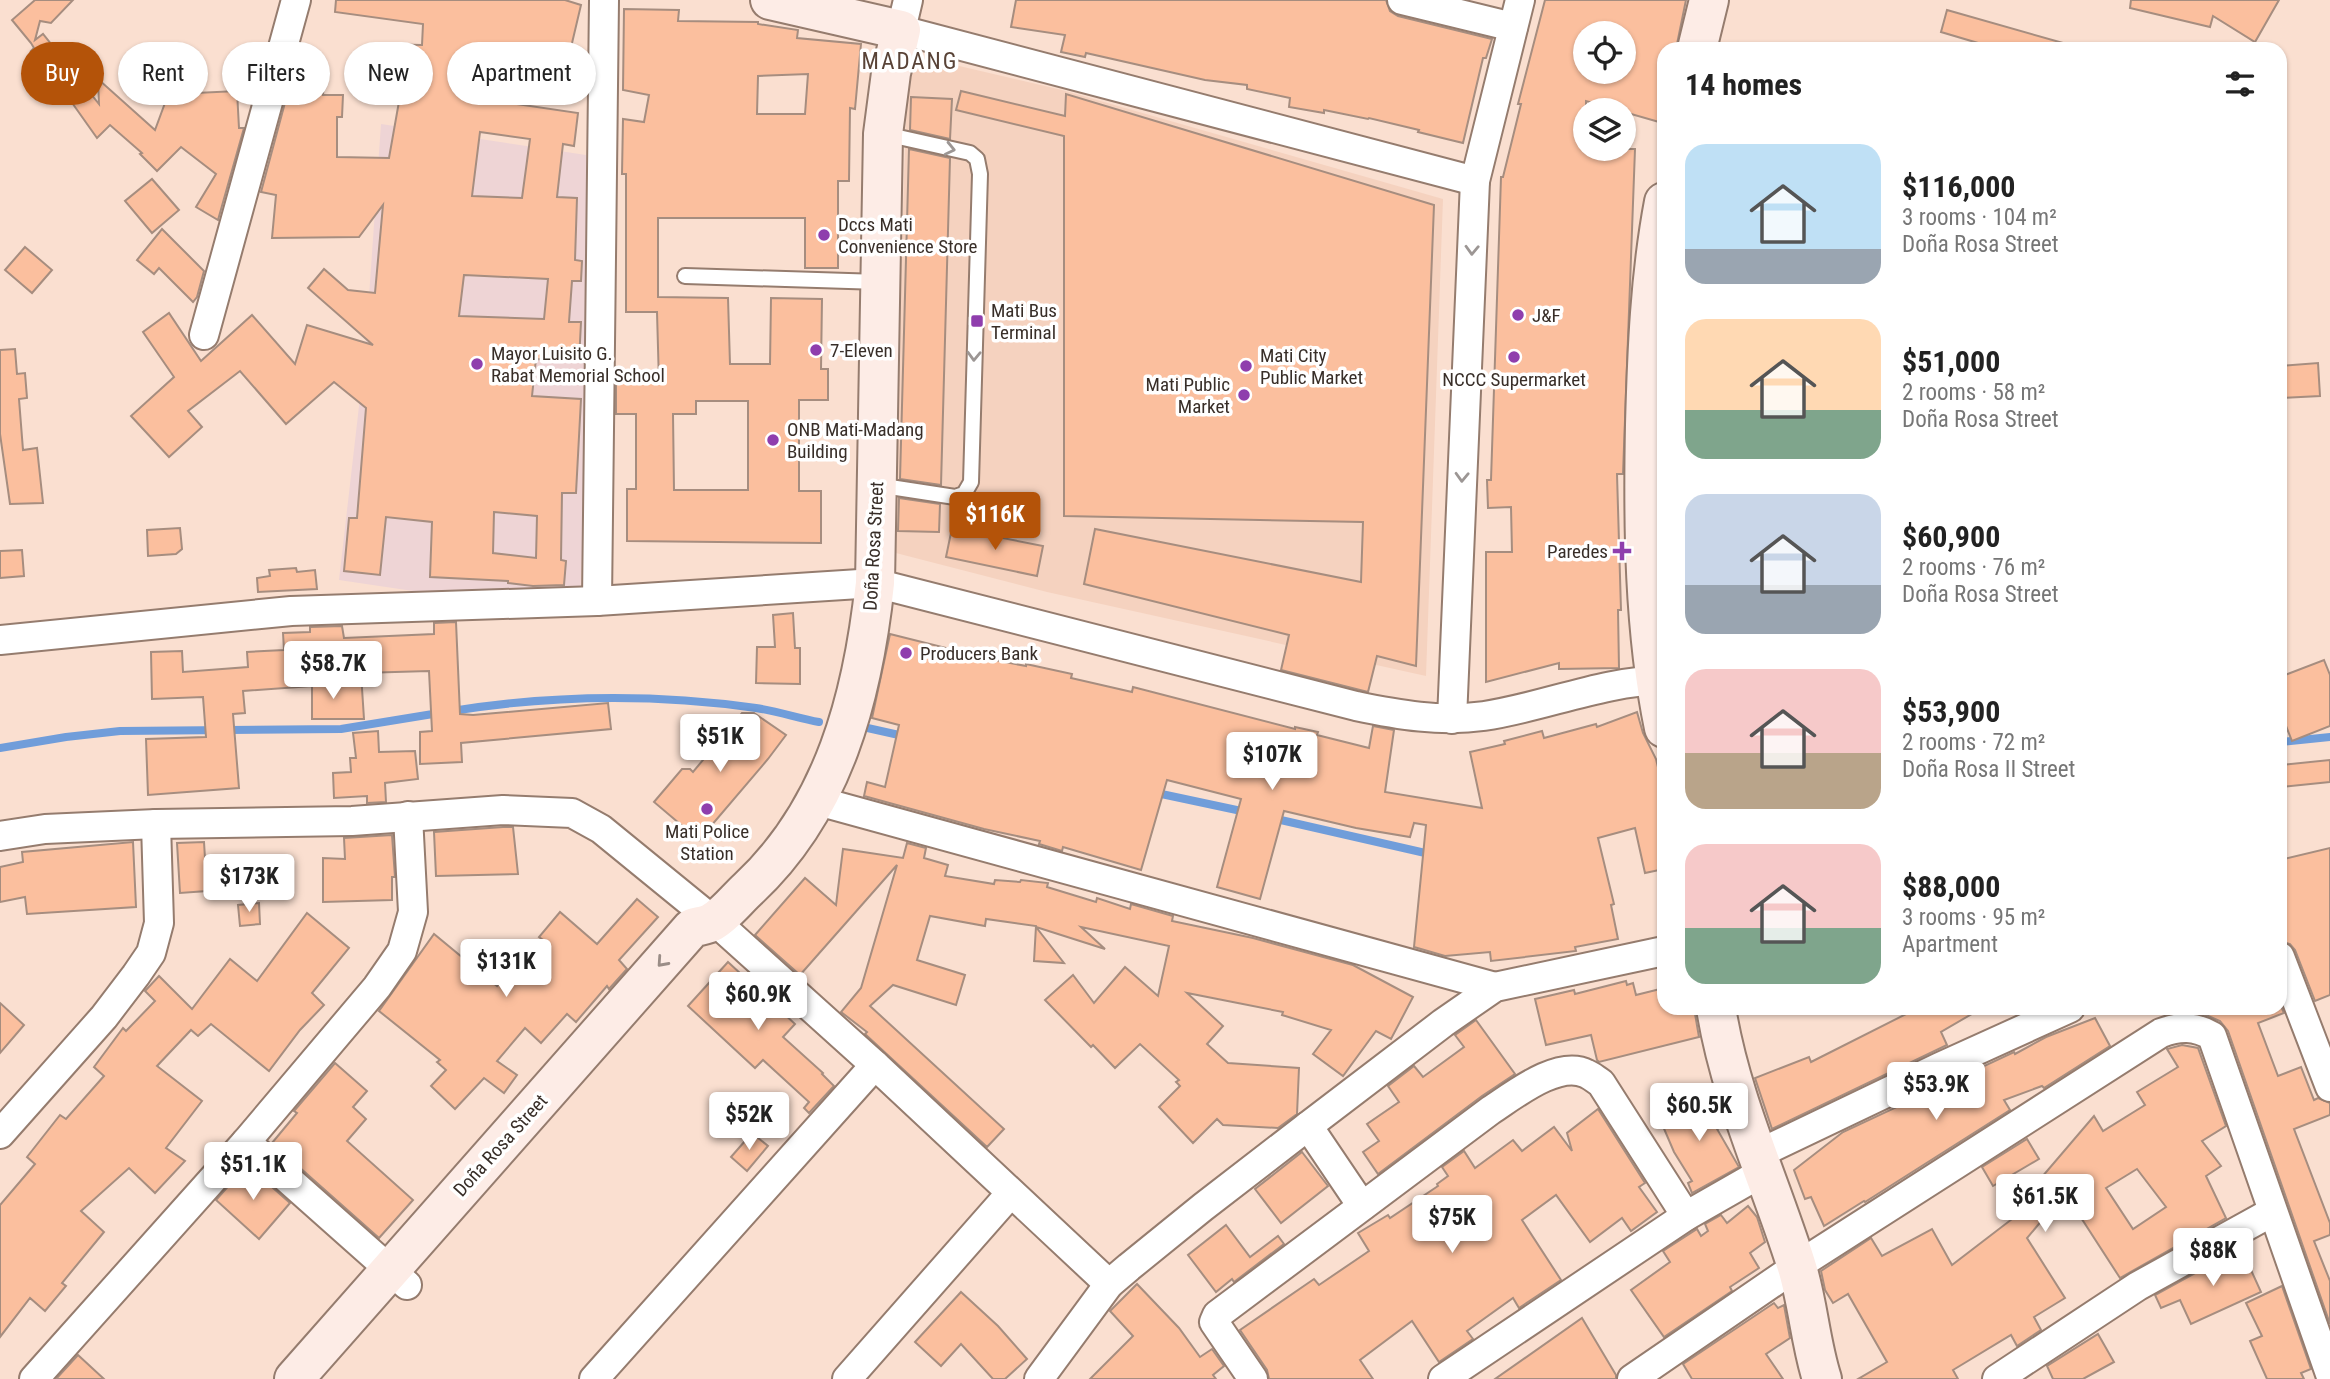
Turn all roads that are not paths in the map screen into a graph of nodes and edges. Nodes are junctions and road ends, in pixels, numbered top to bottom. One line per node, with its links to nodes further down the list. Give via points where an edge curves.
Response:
1 (296, 0): 14 (street)
2 (604, 0): 19 (street)
3 (770, 0): 7 (street)
4 (1402, 0): 6 (street)
5 (1709, 0): 8 (street)
6 (1517, 13): 10 (street)
7 (905, 15): 9 (street, Doña Rosa Street); 10 (street)
8 (1700, 42)
9 (883, 134): 13 (street, Doña Rosa Street); 16 (lane, one-way to 16, via 971,153 980,174 971,482 964,494 956,497)
10 (1475, 181): 23 (street, one-way to 23)
11 (1657, 246): 15 (street, via 1647,328)
12 (685, 276): 13 (lane)
13 (880, 282): 16 (street, Doña Rosa Street)
14 (204, 335)
15 (1654, 472): 17 (street)
16 (876, 485): 18 (street, Doña Rosa Street)
17 (1656, 565): 20 (street)
18 (874, 583): 19 (street); 23 (street, via 1356,706 1416,718); 24 (street, Doña Rosa Street, via 865,651 847,726)
19 (597, 601): 21 (street, via 291,611)
20 (1657, 603)
21 (0, 640)
22 (1657, 680): 23 (street)
23 (1452, 719)
24 (818, 801): 28 (street, Doña Rosa Street, via 779,857); 31 (street)
25 (408, 816): 26 (street); 28 (street, via 503,810 572,813 601,829); 38 (street, via 413,912 402,951)
26 (156, 824): 27 (street, via 45,829); 37 (street, via 159,923 150,953 104,1017)
27 (0, 836)
28 (713, 921): 34 (street); 45 (street, Doña Rosa Street, via 692,928)
29 (1657, 952): 31 (street)
30 (2287, 975): 35 (street)
31 (1494, 987): 36 (street)
32 (1718, 1015): 39 (street)
33 (2055, 1015): 39 (street, via 1940,1067)
34 (875, 1065): 40 (street); 51 (street)
35 (2330, 1087)
36 (1308, 1126): 41 (street); 46 (street)
37 (0, 1134)
38 (246, 1142): 45 (street); 48 (street)
39 (1760, 1163): 43 (street); 44 (street)
40 (1010, 1194): 46 (street); 52 (street)
41 (1362, 1206): 43 (street, via 1529,1085 1571,1070 1601,1083); 54 (street, via 1217,1315 1214,1322)
42 (2273, 1212): 44 (street, via 2213,1036 2200,1028 2175,1028); 47 (street); 58 (street, via 2138,1286)
43 (1686, 1216): 55 (street)
44 (1797, 1266): 56 (street); 57 (street)
45 (399, 1277): 49 (street, Doña Rosa Street); 50 (street, Doña Rosa Street)
46 (1109, 1284): 53 (street)
47 (2330, 1374): 59 (street)
48 (34, 1379)
49 (294, 1379)
50 (324, 1379)
51 (594, 1379)
52 (848, 1379)
53 (1039, 1379)
54 (1253, 1379)
55 (1443, 1379)
56 (1632, 1379)
57 (1822, 1379)
58 (1997, 1379)
59 (2320, 1379)

